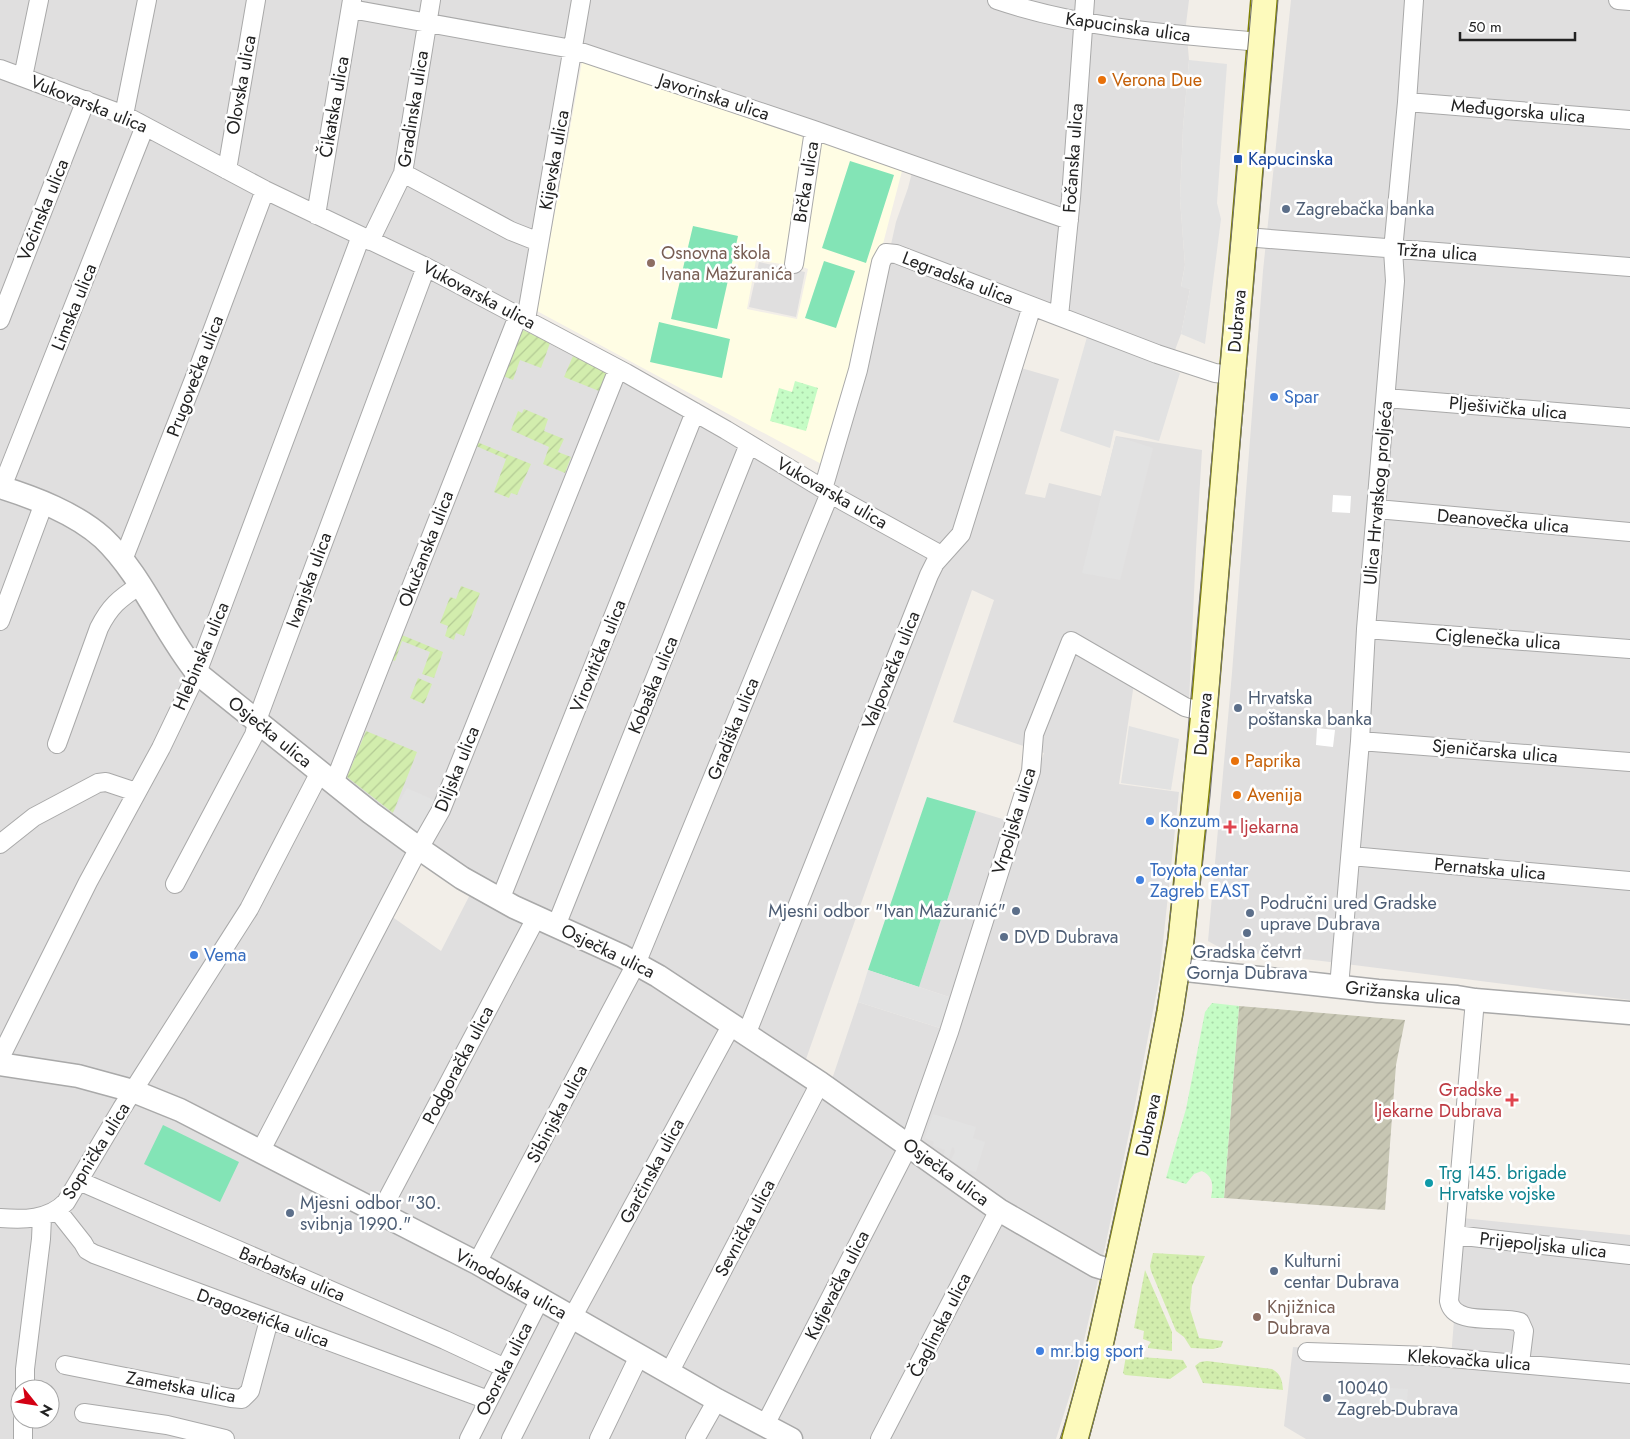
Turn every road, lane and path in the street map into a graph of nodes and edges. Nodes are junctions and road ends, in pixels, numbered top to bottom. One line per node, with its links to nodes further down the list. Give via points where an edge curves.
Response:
1 (39, 0): 18 (street)
2 (147, 0): 21 (street)
3 (256, 0): 25 (street, Olovska ulica)
4 (431, 0): 14 (street, Gradinska ulica)
5 (581, 0): 16 (street, Kijevska ulica)
6 (998, 0): 13 (street, Kapucinska ulica)
7 (1085, 0): 13 (street, Fočanska ulica)
8 (1264, 0): 15 (main road, Dubrava)
9 (1414, 0): 20 (street, Ulica Hrvatskog proljeća)
10 (1618, 0): 11 (street)
11 (1630, 1)
12 (352, 4): 14 (street, Javorinska ulica); 28 (street, Čikatska ulica)
13 (1083, 21): 15 (street, Kapucinska ulica, via 1156,33); 29 (street, Fočanska ulica)
14 (427, 24): 16 (street, Javorinska ulica); 26 (street, Gradinska ulica)
15 (1261, 42): 30 (main road, Dubrava)
16 (572, 49): 24 (street, Javorinska ulica); 32 (street, Kijevska ulica)
17 (0, 69): 18 (street, Vukovarska ulica)
18 (23, 77): 19 (street, Vukovarska ulica)
19 (86, 100): 21 (street, Vukovarska ulica); 40 (street, Voćinska ulica)
20 (1407, 102): 22 (street, Međugorska ulica); 33 (street, Ulica Hrvatskog proljeća)
21 (124, 115): 23 (street, Vukovarska ulica)
22 (1630, 120)
23 (145, 126): 25 (street, Vukovarska ulica); 47 (street, Limska ulica)
24 (814, 130): 29 (street, Javorinska ulica); 34 (street, Brčka ulica)
25 (226, 170): 27 (street, Vukovarska ulica)
26 (403, 173): 31 (street, Gradinska ulica); 32 (street)
27 (265, 190): 28 (street, Vukovarska ulica); 53 (street, Prugovečka ulica)
28 (316, 215): 31 (street, Vukovarska ulica)
29 (1069, 220): 38 (street, Fočanska ulica)
30 (1245, 237): 33 (street, Tržna ulica); 42 (main road, Dubrava)
31 (366, 238): 35 (street, Vukovarska ulica); 58 (street, Hlebinska ulica)
32 (540, 242): 39 (street, Kijevska ulica)
33 (1393, 250): 36 (street, Tržna ulica); 43 (street, Ulica Hrvatskog proljeća, via 1395,281)
34 (794, 264)
35 (426, 267): 39 (street, Vukovarska ulica); 60 (street, Ivanjska ulica)
36 (1630, 267)
37 (1032, 306): 38 (street, Legradska ulica); 48 (street, Legradska ulica, via 886,253 881,262 858,370); 52 (street, Valpovačka ulica, via 961,534)
38 (1059, 316): 42 (street, Legradska ulica, via 1182,363)
39 (522, 318): 41 (street, Vukovarska ulica); 64 (street, Okučanska ulica)
40 (0, 320)
41 (618, 369): 44 (street, Vukovarska ulica); 67 (street, Diljska ulica, via 441,810)
42 (1233, 375): 59 (main road, Dubrava)
43 (1386, 398): 45 (street, Plješivička ulica); 50 (street, Ulica Hrvatskog proljeća)
44 (695, 412): 46 (street, Vukovarska ulica); 71 (street, Virovitička ulica)
45 (1630, 418)
46 (749, 444): 48 (street, Vukovarska ulica); 72 (street, Kobaška ulica)
47 (1, 487): 49 (street, Osječka ulica)
48 (826, 491): 52 (street, Vukovarska ulica); 73 (street, Gradiška ulica)
49 (44, 503): 53 (street, Osječka ulica, via 95,531); 55 (street)
50 (1377, 509): 51 (street, Deanovečka ulica); 56 (street, Ulica Hrvatskog proljeća)
51 (1630, 532)
52 (941, 555): 78 (street, Valpovačka ulica, via 929,575)
53 (123, 560): 54 (street, Osječka ulica)
54 (140, 585): 58 (street, Osječka ulica); 62 (street, via 111,606 102,621)
55 (0, 621)
56 (1366, 629): 57 (street, Ciglenečka ulica); 61 (street, Ulica Hrvatskog proljeća)
57 (1630, 650)
58 (197, 673): 60 (street, Osječka ulica); 65 (street, Hlebinska ulica)
59 (1204, 712): 74 (main road, Dubrava); 83 (street, Vrpoljska ulica, via 1185,707 1072,640 1034,734 1031,771 949,1032)
60 (258, 722): 64 (street, Osječka ulica); 70 (street, Ivanjska ulica)
61 (1360, 741): 63 (street, Sjeničarska ulica); 68 (street, Ulica Hrvatskog proljeća)
62 (57, 744)
63 (1630, 762)
64 (327, 777): 67 (street, Osječka ulica); 82 (street, Okučanska ulica, via 249,910)
65 (136, 792): 66 (street, via 106,782 98,783 34,818); 79 (street, Hlebinska ulica)
66 (0, 844)
67 (420, 849): 71 (street, Osječka ulica); 84 (street, Diljska ulica)
68 (1351, 856): 69 (street, Pernatska ulica); 75 (street, Ulica Hrvatskog proljeća)
69 (1630, 881)
70 (175, 884)
71 (500, 900): 72 (street, Osječka ulica)
72 (546, 922): 73 (street, Osječka ulica); 88 (street, Podgoračka ulica)
73 (636, 964): 78 (street, Osječka ulica); 92 (street, Sibinjska ulica)
74 (1177, 969): 75 (street, Grižanska ulica); 93 (main road, Dubrava, via 1159,1075)
75 (1340, 986): 76 (street, Grižanska ulica)
76 (1475, 1000): 77 (street, Grižanska ulica); 90 (street)
77 (1630, 1014)
78 (739, 1029): 81 (street, Osječka ulica); 95 (street, Garčinska ulica)
79 (0, 1058)
80 (0, 1064): 82 (street, Vinodolska ulica, via 78,1076)
81 (820, 1083): 83 (street, Osječka ulica); 102 (street, Sevnička ulica)
82 (133, 1092): 84 (street, Vinodolska ulica, via 180,1110); 85 (street, Sopnička ulica)
83 (909, 1145): 86 (street, Osječka ulica); 108 (street, Kutjevačka ulica)
84 (260, 1152): 88 (street, Vinodolska ulica)
85 (79, 1181): 87 (street, Sopnička ulica, via 66,1202); 101 (street, Barbatska ulica)
86 (999, 1210): 93 (street, Osječka ulica, via 1096,1266); 114 (street, Čaglinska ulica)
87 (49, 1213): 89 (street, via 26,1219); 96 (street, Dragozetićka ulica, via 90,1253); 104 (street, via 41,1239)
88 (380, 1213): 92 (street, Vinodolska ulica)
89 (0, 1218)
90 (1455, 1235): 91 (street, Prijepoljska ulica); 99 (street, via 1450,1306 1462,1316 1520,1322 1524,1331)
91 (1630, 1255)
92 (477, 1264): 94 (street, Vinodolska ulica)
93 (1116, 1272): 115 (main road, Dubrava)
94 (540, 1298): 95 (street, Vinodolska ulica); 101 (street, Osorska ulica)
95 (572, 1318): 98 (street, Vinodolska ulica); 111 (street, Garčinska ulica)
96 (269, 1320): 100 (street, Zametska ulica, via 250,1391 242,1399); 105 (street, Dragozetićka ulica)
97 (1307, 1352): 99 (street, Klekovačka ulica)
98 (639, 1356): 102 (street, Vinodolska ulica); 112 (street)
99 (1520, 1363): 103 (street, Klekovačka ulica)
100 (65, 1365)
101 (505, 1368): 105 (street, Osorska ulica)
102 (669, 1373): 106 (street, Vinodolska ulica)
103 (1630, 1374)
104 (25, 1379)
105 (488, 1400): 110 (street, Osorska ulica)
106 (717, 1400): 108 (street, Vinodolska ulica); 113 (street)
107 (84, 1413): 109 (street, via 167,1425)
108 (780, 1434)
109 (225, 1439)
110 (469, 1439)
111 (511, 1439)
112 (599, 1439)
113 (695, 1439)
114 (880, 1439)
115 (1075, 1439)

